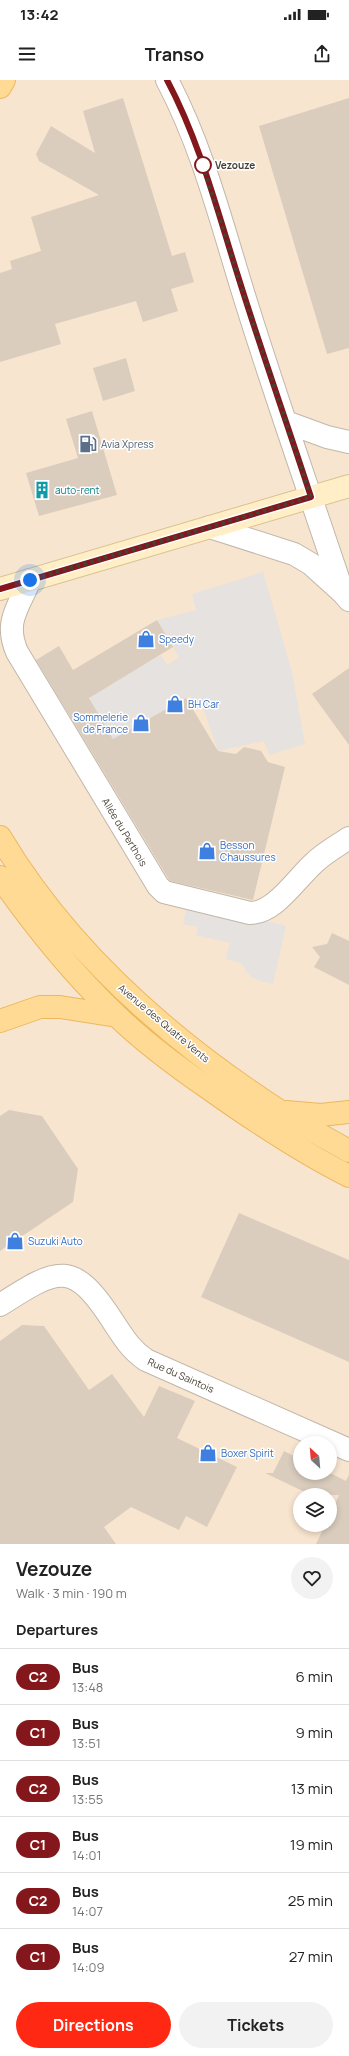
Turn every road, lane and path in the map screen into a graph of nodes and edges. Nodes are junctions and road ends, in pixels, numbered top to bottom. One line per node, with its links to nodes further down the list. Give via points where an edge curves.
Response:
1 (4, 80): 3 (main road)
2 (169, 81): 4 (street, via 203,165)
3 (0, 87)
4 (286, 422): 5 (street); 7 (street)
5 (349, 442)
6 (349, 486): 7 (main road)
7 (311, 497): 8 (main road); 11 (street)
8 (210, 527): 9 (main road); 11 (street, via 294,554 311,564)
9 (30, 580): 10 (main road); 13 (street, Allée du Perthois, via 11,624 12,640 17,652 164,892 259,913 270,908 314,862)
10 (0, 589)
11 (346, 596)
12 (0, 837): 17 (main road, Avenue des Quatre Vents, via 42,898 80,945 110,976 143,1008 201,1056)
13 (349, 838)
14 (0, 877): 15 (main road, via 60,956)
15 (117, 1016): 16 (main road, via 60,1007 40,1008); 20 (main road, via 178,1066 250,1118 320,1162)
16 (0, 1020)
17 (281, 1112): 18 (main road, via 321,1115); 19 (main road, Avenue des Quatre Vents)
18 (349, 1112)
19 (349, 1150)
20 (349, 1176)
21 (0, 1306): 22 (street, Rue du Saintois, via 45,1278 56,1275 68,1276 95,1294 129,1346 146,1360)
22 (349, 1450)

